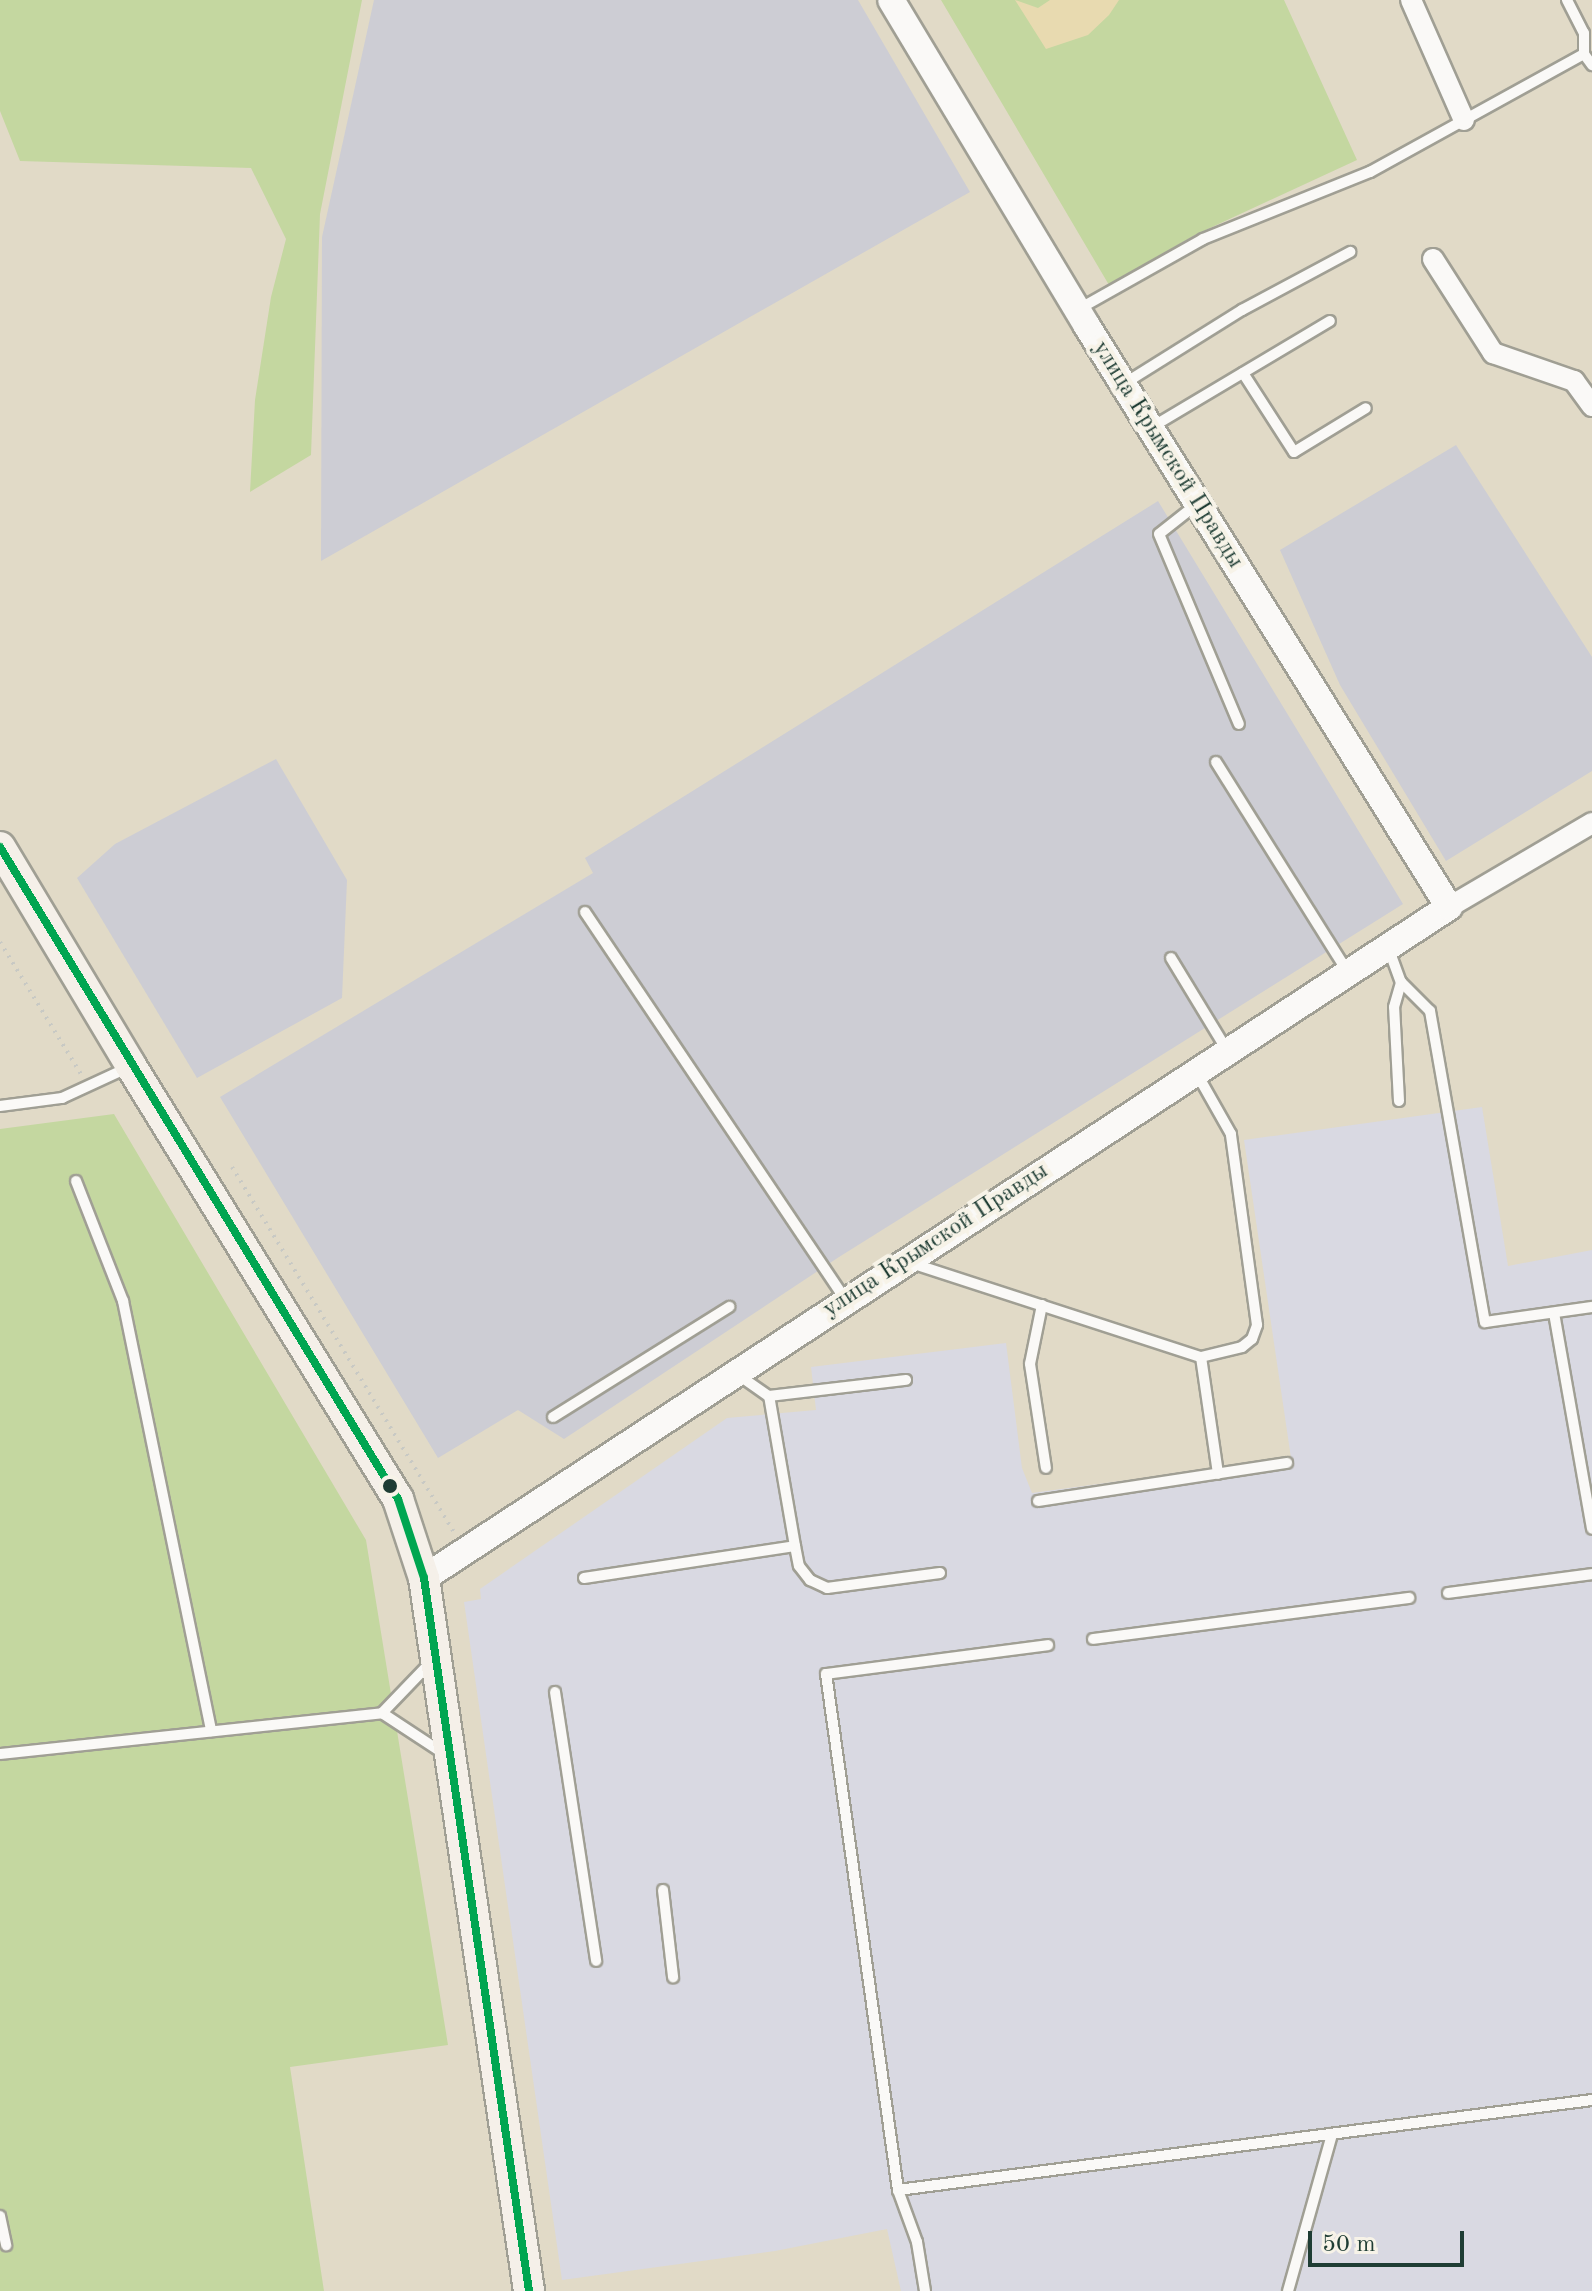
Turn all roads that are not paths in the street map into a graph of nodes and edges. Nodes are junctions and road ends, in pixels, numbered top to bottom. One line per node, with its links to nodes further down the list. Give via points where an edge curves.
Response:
1 (891, 0): 9 (street, улица Крымской Правды)
2 (1411, 0): 6 (street)
3 (1567, 0): 4 (lane, via 1584,33)
4 (1584, 54): 5 (lane); 6 (lane)
5 (1592, 65)
6 (1464, 120): 9 (lane, via 1370,172 1203,239)
7 (1350, 252): 12 (lane, via 1242,310)
8 (1433, 259): 13 (street, via 1493,353 1574,381)
9 (1077, 310): 12 (street, улица Крымской Правды)
10 (1330, 321): 11 (lane)
11 (1243, 373): 14 (lane, via 1294,452); 15 (lane)
12 (1123, 384): 15 (street, улица Крымской Правды)
13 (1592, 406)
14 (1366, 408)
15 (1151, 428): 16 (street, улица Крымской Правды)
16 (1198, 504): 17 (lane, via 1159,534); 21 (street, улица Крымской Правды)
17 (1239, 724)
18 (1216, 762): 25 (lane)
19 (1592, 823): 21 (street, улица Крымской Правды)
20 (0, 847): 28 (main road)
21 (1449, 907): 23 (street, улица Крымской Правды)
22 (585, 912): 34 (lane)
23 (1388, 945): 25 (street, улица Крымской Правды); 26 (lane)
24 (1171, 958): 27 (lane)
25 (1347, 971): 27 (street, улица Крымской Правды)
26 (1401, 982): 30 (lane, via 1394,1007); 38 (lane, via 1430,1011 1485,1322)
27 (1227, 1050): 29 (street, улица Крымской Правды)
28 (131, 1066): 31 (lane, via 62,1098); 52 (main road, via 398,1499)
29 (1195, 1071): 33 (street, улица Крымской Правды); 39 (lane, via 1231,1134 1257,1325 1242,1347)
30 (1399, 1101)
31 (0, 1106)
32 (76, 1181): 61 (lane, via 123,1301)
33 (906, 1261): 34 (street, улица Крымской Правды); 35 (lane)
34 (846, 1301): 40 (street, улица Крымской Правды)
35 (1042, 1305): 39 (lane); 45 (lane, via 1030,1364)
36 (729, 1307): 43 (lane)
37 (1592, 1307): 38 (lane)
38 (1554, 1313): 48 (lane)
39 (1201, 1357): 46 (lane)
40 (735, 1373): 42 (lane); 52 (street, улица Крымской Правды)
41 (906, 1380): 42 (lane)
42 (769, 1396): 49 (lane)
43 (553, 1417)
44 (1287, 1463): 46 (lane)
45 (1046, 1468)
46 (1218, 1474): 47 (lane)
47 (1038, 1501)
48 (1592, 1529)
49 (795, 1546): 50 (lane, via 799,1566 810,1580 827,1588); 53 (lane)
50 (940, 1573)
51 (1592, 1574): 54 (lane)
52 (424, 1578): 63 (main road)
53 (584, 1578)
54 (1448, 1593)
55 (1409, 1598): 56 (lane)
56 (1093, 1639)
57 (1048, 1645): 69 (lane, via 826,1674)
58 (433, 1660): 60 (lane)
59 (555, 1692): 65 (lane)
60 (382, 1713): 61 (lane); 63 (lane)
61 (211, 1731): 62 (lane)
62 (0, 1754)
63 (450, 1758): 72 (main road)
64 (663, 1890): 66 (lane)
65 (596, 1961)
66 (673, 1977)
67 (1592, 2100): 68 (lane)
68 (1332, 2134): 69 (lane); 74 (lane)
69 (898, 2190): 73 (lane, via 917,2242)
70 (0, 2216): 71 (lane)
71 (6, 2245)
72 (529, 2291)
73 (925, 2291)
74 (1288, 2291)

